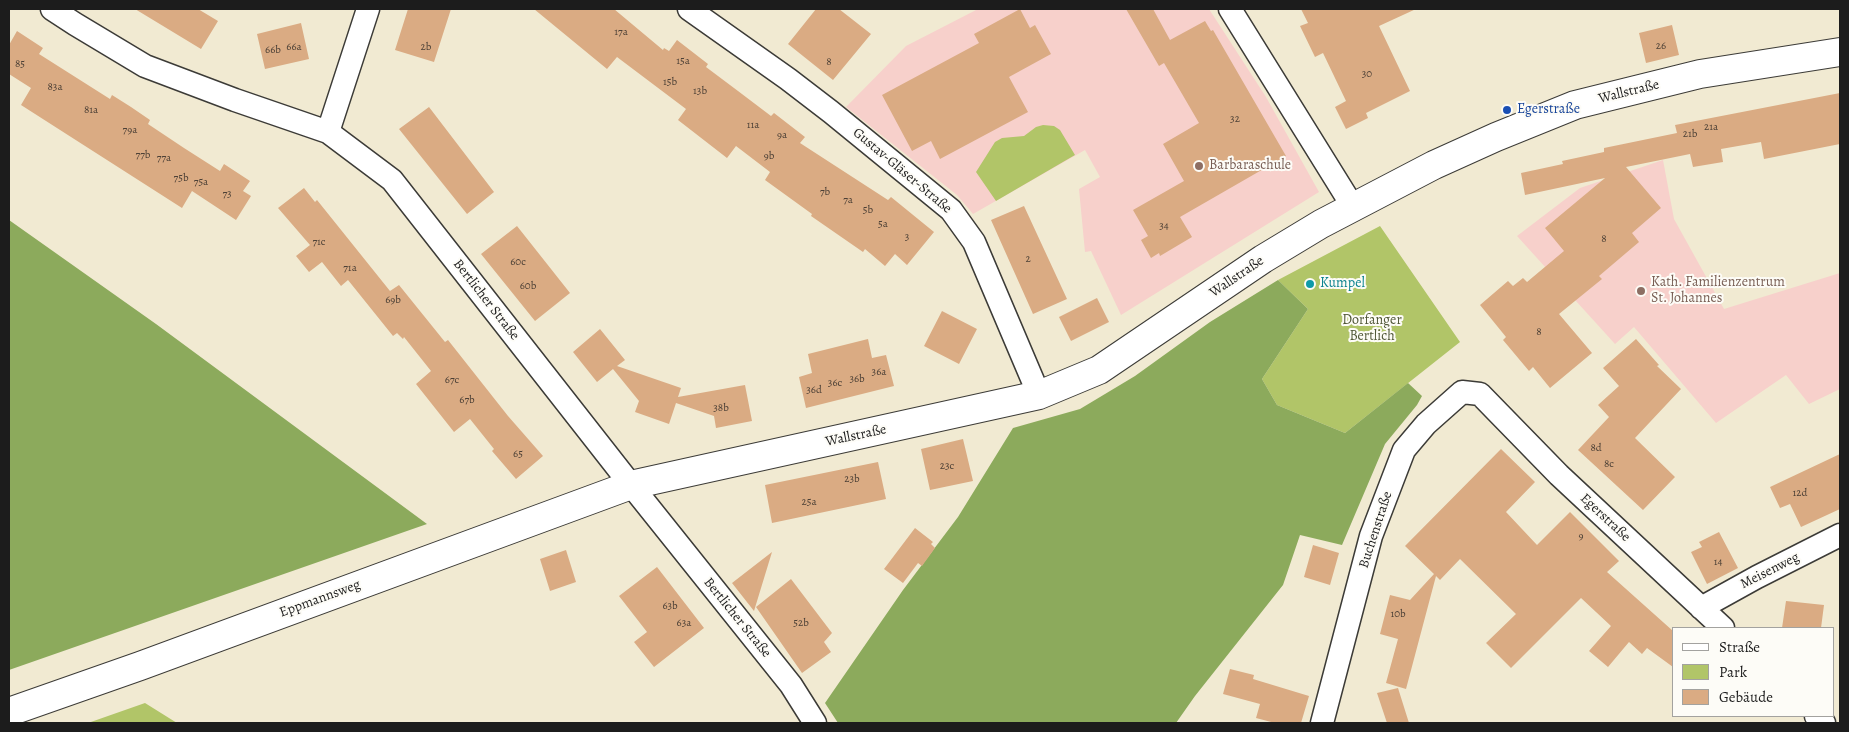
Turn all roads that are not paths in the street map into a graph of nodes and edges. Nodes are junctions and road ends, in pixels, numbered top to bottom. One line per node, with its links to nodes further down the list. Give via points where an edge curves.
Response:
1 (52, 9): 6 (street, Bertlicher Straße, via 146,66)
2 (368, 9): 6 (street)
3 (690, 9): 8 (street, Gustav-Gläser-Straße, via 824,106 952,210 974,242)
4 (1230, 9): 7 (street)
5 (1840, 52): 7 (street, Wallstraße, via 1700,74 1575,105 1456,155)
6 (328, 132): 10 (street, Bertlicher Straße, via 392,180)
7 (1352, 207): 8 (street, Wallstraße, via 1264,259 1099,370)
8 (1039, 395): 10 (street, Wallstraße)
9 (1491, 404): 12 (street, Egerstraße, via 1559,476); 16 (street, Buchenstraße, via 1480,394 1462,392 1426,424 1404,450 1371,536)
10 (631, 485): 14 (street, Eppmannsweg); 15 (street, Bertlicher Straße, via 791,685)
11 (1840, 535): 12 (street, Meisenweg)
12 (1701, 608): 13 (street, Egerstraße)
13 (1722, 627)
14 (9, 712)
15 (815, 723)
16 (1322, 723)

